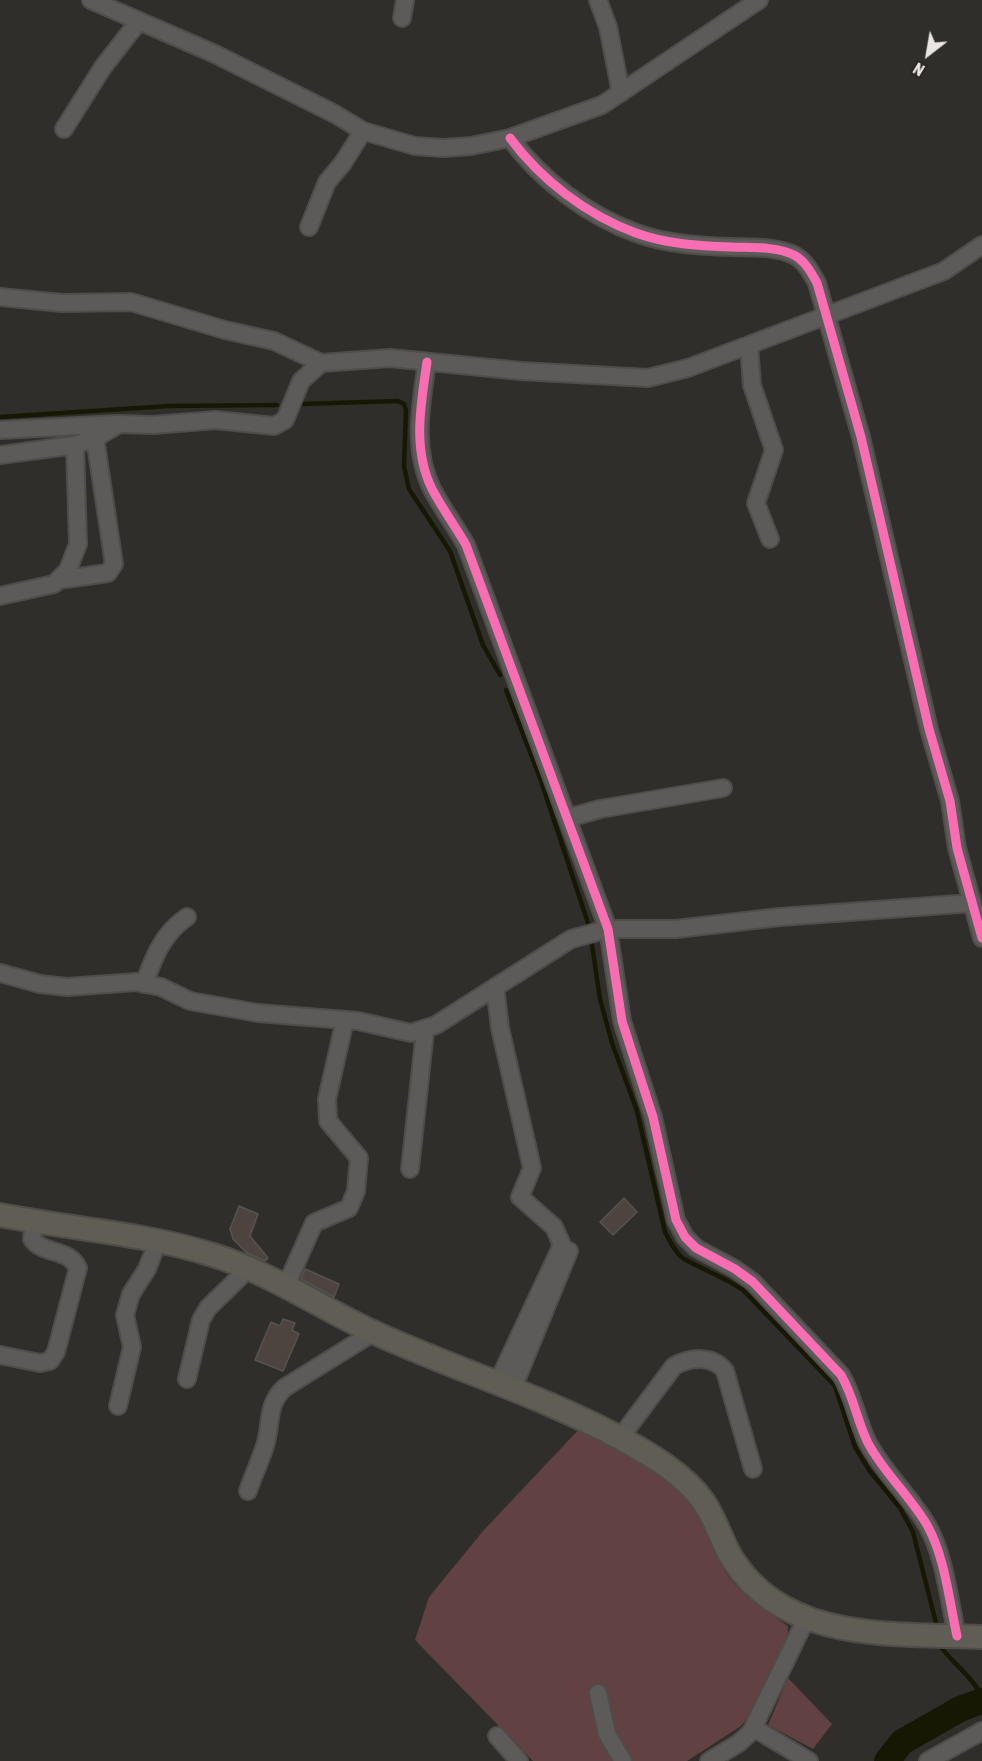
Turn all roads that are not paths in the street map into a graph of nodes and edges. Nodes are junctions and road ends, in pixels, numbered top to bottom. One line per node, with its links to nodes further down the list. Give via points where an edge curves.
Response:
1 (91, 0): 6 (street)
2 (405, 0): 5 (street)
3 (598, 0): 7 (street, via 608,27)
4 (759, 0): 7 (street)
5 (402, 18)
6 (139, 21): 8 (street, via 103,67); 9 (street, via 215,54)
7 (621, 93): 10 (street, via 602,105)
8 (64, 129)
9 (363, 131): 10 (street, via 415,146 443,148); 11 (street, via 327,182)
10 (510, 138): 14 (street, via 524,157 573,199 603,219 637,234 670,242 768,249 795,256 809,267)
11 (309, 226)
12 (982, 245): 14 (street, via 944,271)
13 (0, 297): 17 (street, via 62,303 130,302 274,341)
14 (824, 314): 15 (street); 28 (street, via 861,437)
15 (749, 345): 16 (street, via 670,374 648,378); 23 (street, via 752,386 774,450 756,503)
16 (428, 362): 17 (street, via 390,358); 27 (street, via 419,419 425,472 466,544)
17 (321, 363): 18 (street, via 301,381 285,420 274,426 216,420)
18 (119, 424): 19 (street); 20 (street)
19 (0, 430)
20 (96, 438): 21 (street); 24 (street, via 114,564 108,573)
21 (75, 445): 22 (street); 24 (street, via 78,544 68,570)
22 (0, 455)
23 (770, 539)
24 (58, 580): 25 (street)
25 (0, 596)
26 (723, 788): 27 (street)
27 (568, 818): 30 (street)
28 (972, 903): 30 (street, via 676,928); 31 (street)
29 (187, 917): 33 (street, via 173,926 155,953)
30 (608, 929): 34 (street, via 571,939); 52 (street, via 622,1021 653,1117 676,1220 696,1248 753,1282 841,1375 883,1469 927,1527 936,1548)
31 (982, 938)
32 (0, 973): 33 (street, via 67,987)
33 (144, 984): 35 (street, via 201,1003 258,1013)
34 (495, 987): 36 (street); 46 (street, via 500,1028 532,1168 520,1197 554,1227 562,1245)
35 (345, 1020): 36 (street, via 411,1033); 42 (street, via 327,1099 328,1121 359,1158 356,1191 349,1208 314,1223)
36 (425, 1030): 37 (street)
37 (410, 1169)
38 (0, 1215): 39 (main road)
39 (34, 1221): 40 (main road); 44 (street, via 32,1239 36,1244 68,1255 78,1268 56,1352 50,1361 40,1363)
40 (158, 1241): 41 (main road); 47 (street, via 131,1294 125,1315 132,1347)
41 (249, 1268): 42 (main road); 45 (street, via 201,1320)
42 (286, 1286): 43 (main road)
43 (374, 1332): 46 (main road); 50 (street, via 275,1397 265,1444)
44 (0, 1355)
45 (187, 1379)
46 (506, 1385): 48 (main road)
47 (118, 1406)
48 (620, 1438): 49 (street, via 674,1366 709,1359 725,1371); 51 (main road, via 692,1488 747,1579)
49 (753, 1469)
50 (248, 1491)
51 (806, 1619): 52 (main road, via 849,1631); 55 (street)
52 (957, 1636): 53 (main road)
53 (982, 1637)
54 (598, 1693): 59 (street, via 607,1734)
55 (754, 1728): 60 (street, via 739,1743); 61 (street)
56 (982, 1731): 62 (street)
57 (497, 1736): 58 (street)
58 (519, 1761)
59 (623, 1761)
60 (709, 1761)
61 (809, 1761)
62 (928, 1761)

